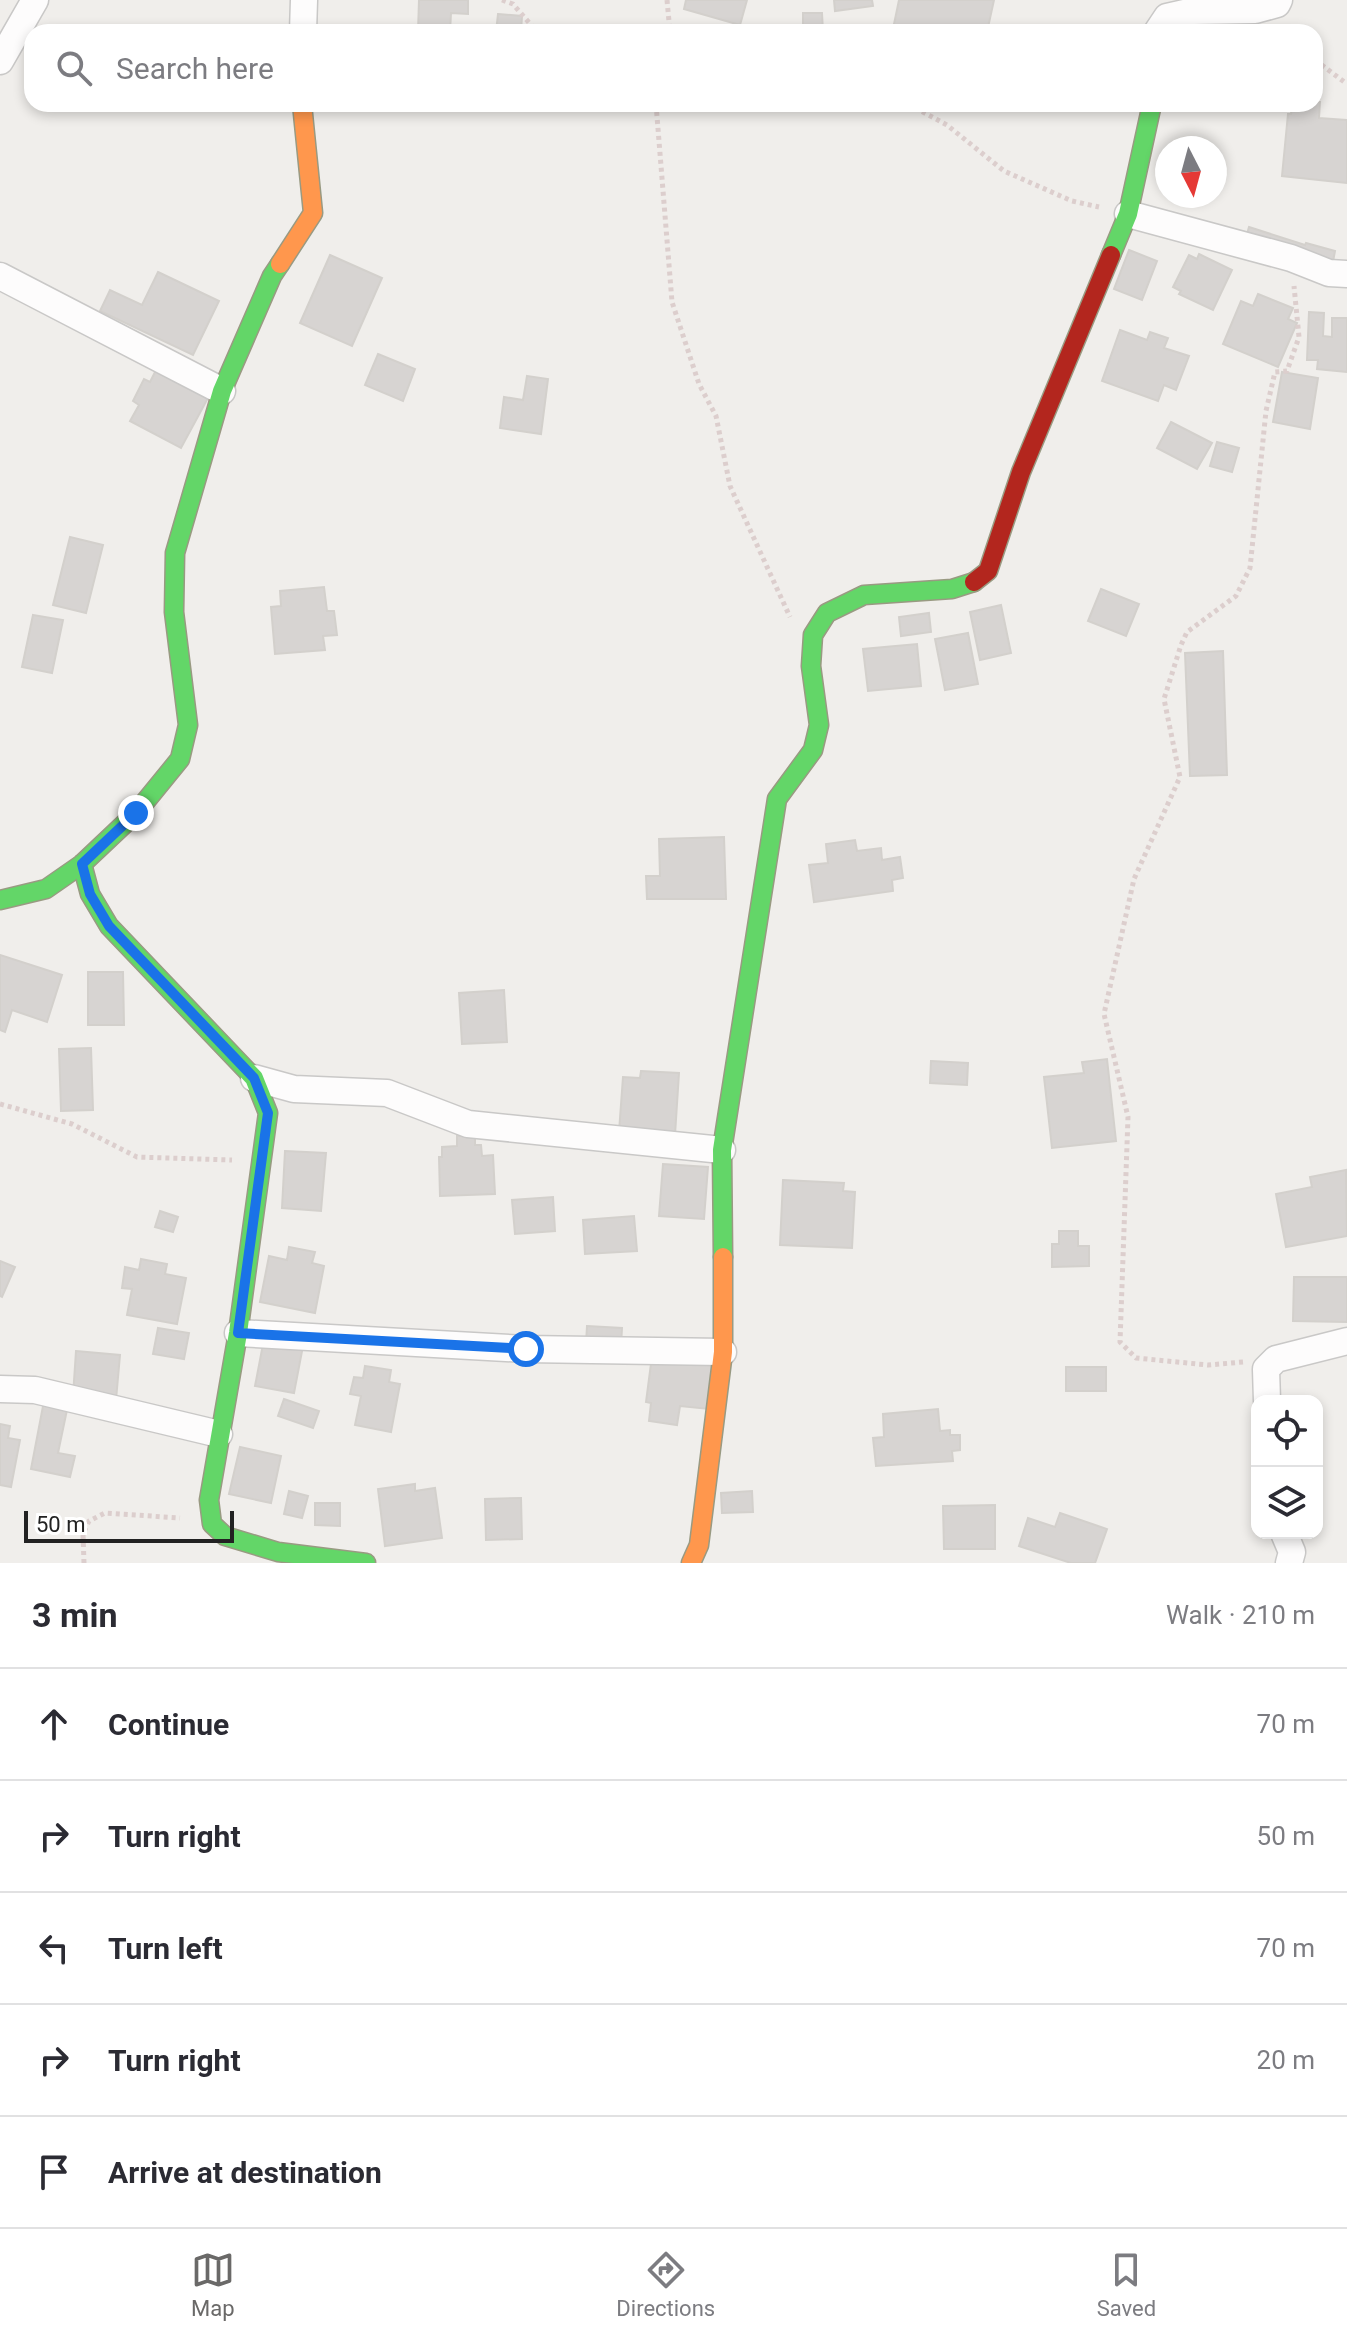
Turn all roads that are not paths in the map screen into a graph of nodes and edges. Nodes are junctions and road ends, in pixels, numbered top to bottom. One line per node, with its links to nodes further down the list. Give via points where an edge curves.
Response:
1 (35, 0): 6 (street)
2 (304, 0): 4 (street)
3 (1279, 0): 5 (street, via 1255,10 1193,11 1167,17)
4 (303, 24)
5 (1162, 24)
6 (0, 61)
7 (301, 112): 12 (street, via 313,213 272,276)
8 (1150, 112): 9 (street)
9 (1128, 214): 10 (street); 16 (street, via 1021,472 988,571 978,581 952,589 864,595 827,613 813,635 811,666 819,725 813,750 777,799)
10 (1347, 274)
11 (0, 276): 12 (street)
12 (222, 391): 13 (street, via 175,553 174,612 188,725 180,759 136,813)
13 (82, 864): 14 (street, via 46,889); 15 (street, via 90,894 109,926)
14 (0, 900)
15 (254, 1078): 16 (street, via 294,1089 387,1093 468,1124); 17 (street, via 268,1113)
16 (722, 1150): 19 (street)
17 (238, 1333): 19 (street, via 526,1349); 22 (street)
18 (1347, 1341): 21 (street, via 1276,1359 1266,1369)
19 (723, 1352): 25 (street, via 699,1545)
20 (0, 1389): 22 (street, via 35,1390)
21 (1267, 1395)
22 (219, 1434): 23 (street, via 209,1500 212,1524 225,1536)
23 (276, 1557): 24 (street)
24 (366, 1563)
25 (691, 1563)

